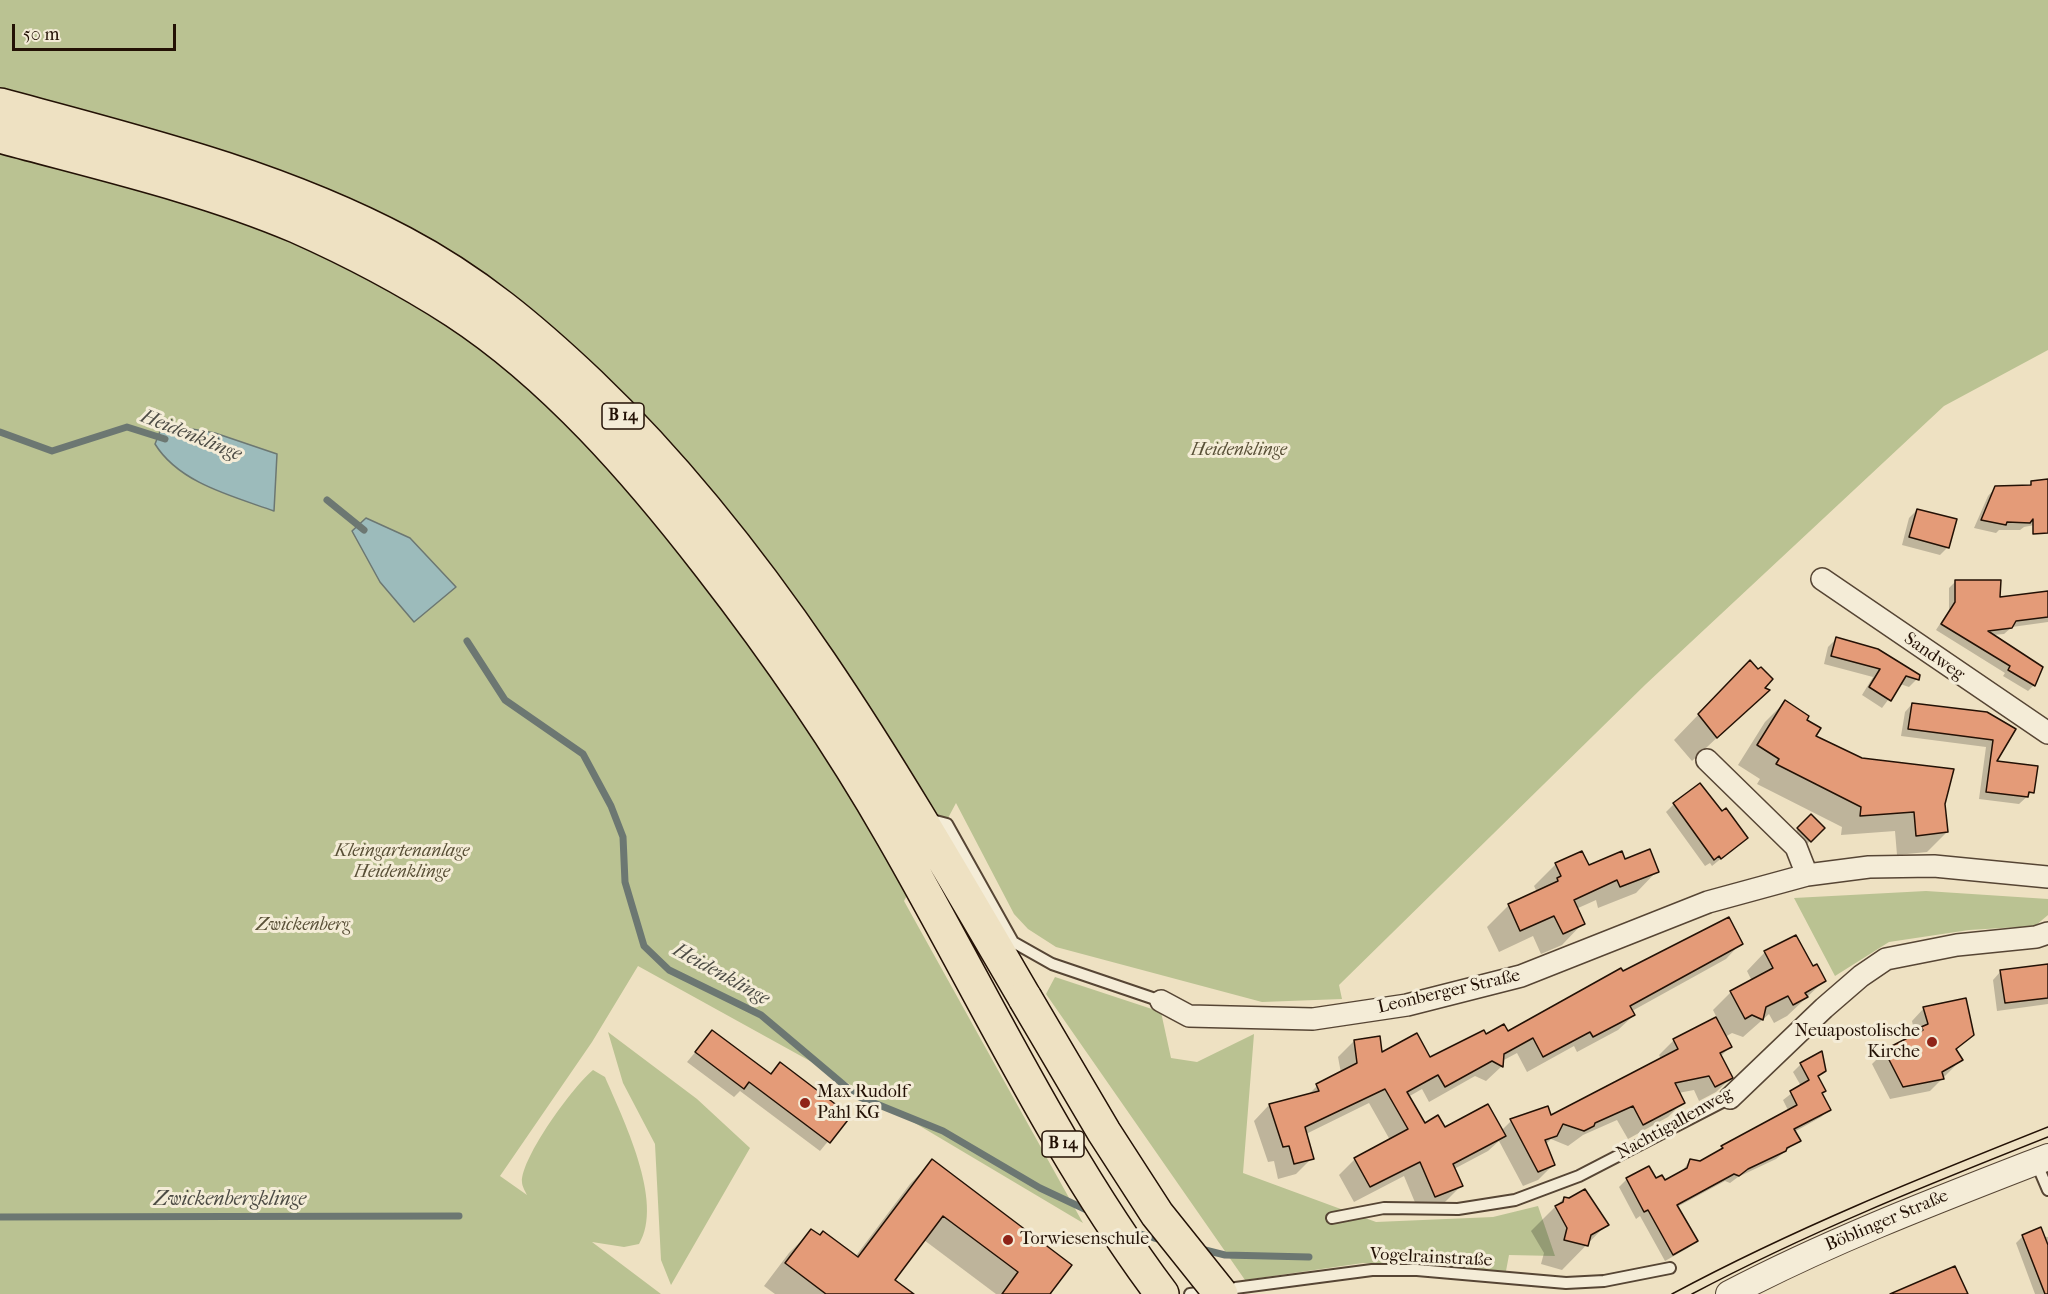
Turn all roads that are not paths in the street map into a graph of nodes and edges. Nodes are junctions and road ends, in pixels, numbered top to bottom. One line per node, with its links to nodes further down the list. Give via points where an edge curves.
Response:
1 (0, 105): 6 (highway, B 14, via 190,157 310,200 403,243 474,285 532,329 632,425 702,505 813,653)
2 (0, 136): 16 (highway, B 14, via 173,184 298,227 457,312 551,387 637,476 761,632 827,728 893,836 1078,1172)
3 (1822, 579): 4 (street, Sandweg)
4 (2048, 733)
5 (1707, 760): 7 (street, via 1796,847)
6 (919, 817): 10 (lane, Leonberger Straße, via 946,824 1013,942 1052,964); 18 (highway, B 14, bridge, via 1104,1132 1157,1214)
7 (1807, 875): 8 (street, Leonberger Straße, via 1869,867 1935,866); 10 (street, Leonberger Straße, via 1708,902 1521,976 1407,1005 1313,1019 1189,1016)
8 (2048, 877)
9 (2048, 933): 11 (street, Nachtigallenweg, via 1886,959 1824,1008)
10 (1161, 1001)
11 (1730, 1098): 14 (lane, Nachtigallenweg, via 1579,1176 1515,1200 1458,1209 1384,1208)
12 (2042, 1160): 13 (lane); 19 (street, Böblinger Straße, via 1944,1196)
13 (2048, 1190)
14 (1332, 1218)
15 (1670, 1268): 17 (lane, Vogelrainstraße, via 1604,1281 1566,1283 1417,1270 1372,1270)
16 (1162, 1294)
17 (1190, 1294)
18 (1221, 1294)
19 (1729, 1294)

